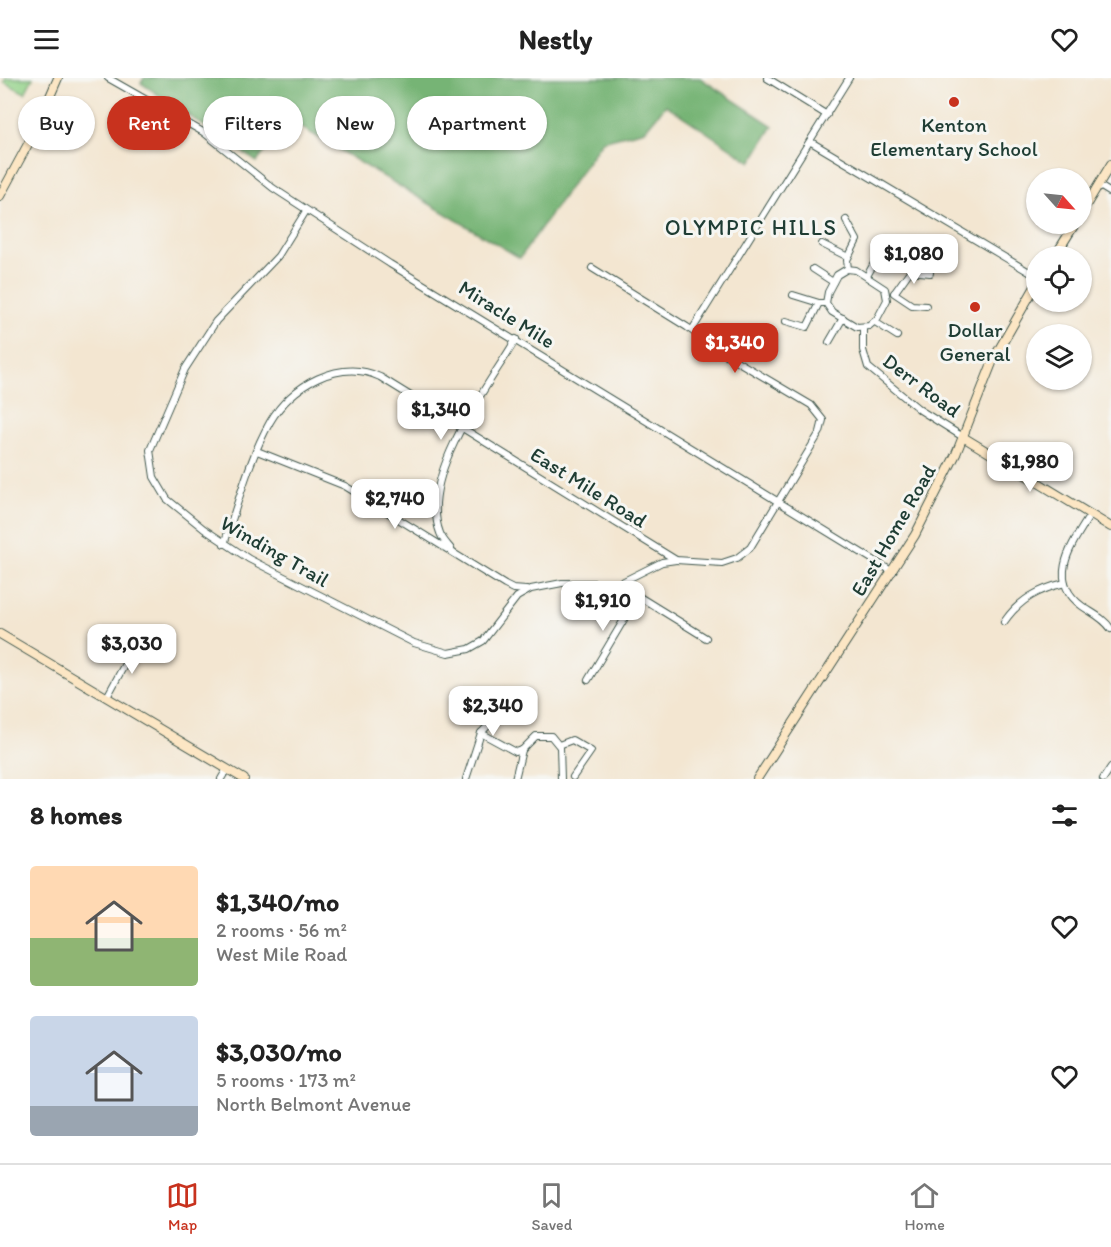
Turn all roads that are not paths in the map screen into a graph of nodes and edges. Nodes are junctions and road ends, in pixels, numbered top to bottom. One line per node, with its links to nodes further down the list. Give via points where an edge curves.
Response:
1 (58, 78): 11 (street)
2 (108, 78): 12 (street, Miracle Mile, via 203,132)
3 (767, 78): 5 (street)
4 (849, 78): 5 (street)
5 (827, 115): 6 (street)
6 (811, 142): 20 (street); 34 (street)
7 (1111, 164): 8 (street)
8 (1098, 185): 9 (street); 10 (street)
9 (1111, 193)
10 (1092, 195)
11 (0, 196)
12 (306, 211): 36 (street, Miracle Mile); 44 (street, Winding Trail, via 268,269 227,308 205,336 185,369 151,444 151,469 162,493)
13 (846, 220): 16 (street, via 856,237)
14 (822, 244): 16 (street)
15 (881, 251): 22 (street)
16 (848, 257): 19 (street)
17 (592, 268): 34 (street)
18 (813, 269): 23 (street)
19 (848, 269): 22 (street); 23 (street)
20 (1026, 270)
21 (930, 273): 24 (street, via 910,272)
22 (867, 276): 25 (street, via 881,284)
23 (833, 282): 28 (street)
24 (895, 292): 25 (street); 29 (street, via 904,301)
25 (887, 294): 32 (street)
26 (793, 296): 28 (street)
27 (1026, 302): 39 (street, East Home Road, via 994,358)
28 (823, 303): 30 (street); 31 (street, via 807,327)
29 (926, 306)
30 (843, 318): 33 (street); 37 (street)
31 (786, 321)
32 (875, 322): 33 (street); 35 (street)
33 (863, 327): 39 (street, Derr Road, via 867,367 920,410)
34 (692, 330): 41 (street, East Mile Road, via 821,415 820,432)
35 (897, 336)
36 (516, 339): 38 (street); 41 (street, Miracle Mile)
37 (829, 342)
38 (462, 428): 40 (street, East Mile Road, via 380,377 347,370 323,376 291,398 274,415); 45 (street, via 446,459 437,497 440,534); 46 (street, East Mile Road)
39 (963, 437): 42 (street, Derr Road); 47 (street, East Home Road, via 931,506)
40 (256, 452): 44 (street, East Mile Road); 45 (street, via 345,486)
41 (779, 503): 46 (street, East Mile Road, via 756,541 737,558 722,563); 47 (street, Miracle Mile)
42 (1090, 514): 43 (street, Derr Road); 48 (street, via 1064,561)
43 (1111, 527)
44 (224, 544): 50 (street, Winding Trail, via 386,629 440,652 455,653 477,645 518,597)
45 (453, 552): 50 (street, via 513,589)
46 (676, 560): 49 (street, via 662,562 626,582)
47 (893, 572): 71 (street, East Home Road)
48 (1065, 583): 52 (street, via 1030,595); 53 (street, via 1074,599)
49 (611, 584): 50 (street, via 562,583); 51 (street)
50 (531, 589)
51 (638, 596): 55 (street); 57 (street)
52 (1004, 622)
53 (1111, 629)
54 (0, 634): 59 (street)
55 (706, 638)
56 (141, 645): 59 (street, via 127,660)
57 (588, 680)
58 (519, 694): 60 (street)
59 (107, 697): 64 (street)
60 (481, 733): 62 (street, via 513,752); 68 (street)
61 (559, 745): 62 (street, via 551,736 541,735 532,738); 65 (street, via 573,740 591,751); 70 (street)
62 (522, 750): 69 (street)
63 (1111, 767): 72 (street)
64 (227, 769): 66 (street); 67 (street)
65 (573, 777)
66 (221, 779)
67 (244, 779)
68 (466, 779)
69 (515, 779)
70 (561, 779)
71 (757, 779)
72 (1103, 779)

